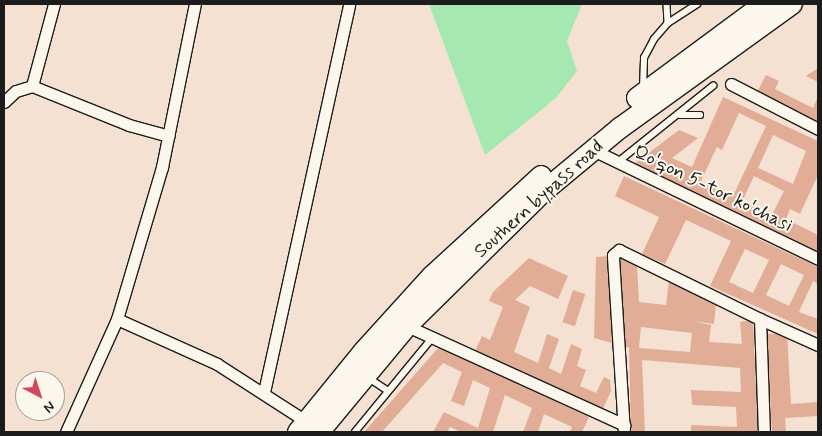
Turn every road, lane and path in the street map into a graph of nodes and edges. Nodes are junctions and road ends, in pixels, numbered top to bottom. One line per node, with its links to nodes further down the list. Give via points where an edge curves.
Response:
1 (54, 4): 10 (street)
2 (195, 4): 17 (street)
3 (349, 4): 28 (street)
4 (668, 4): 8 (lane)
5 (697, 4): 8 (lane)
6 (764, 4): 12 (highway, Southern bypass road)
7 (792, 4): 18 (highway, Southern bypass road)
8 (668, 23): 12 (lane, via 644,58)
9 (731, 84): 16 (street)
10 (32, 86): 13 (street, via 16,91); 17 (street, via 129,125)
11 (713, 86): 15 (lane)
12 (642, 94): 30 (highway, Southern bypass road, via 498,212 432,276 364,351)
13 (4, 102)
14 (700, 115): 15 (lane, via 687,113)
15 (675, 116): 19 (lane)
16 (818, 129)
17 (169, 136): 21 (street)
18 (593, 150): 19 (street, Qoʻqon 5-tor koʻchasi); 23 (highway, Southern bypass road, via 544,191)
19 (618, 162): 20 (street, Qoʻqon 5-tor koʻchasi)
20 (818, 259)
21 (117, 319): 28 (street, via 175,343); 31 (street)
22 (760, 319): 25 (street); 29 (street, via 619,250 614,252); 33 (street)
23 (407, 326): 24 (street); 26 (highway, Southern bypass road)
24 (433, 337): 27 (lane); 29 (street)
25 (818, 345)
26 (366, 375): 27 (lane); 30 (highway, Southern bypass road)
27 (388, 391): 32 (lane)
28 (264, 392): 30 (street)
29 (624, 429)
30 (313, 430)
31 (66, 432)
32 (355, 432)
33 (764, 432)

